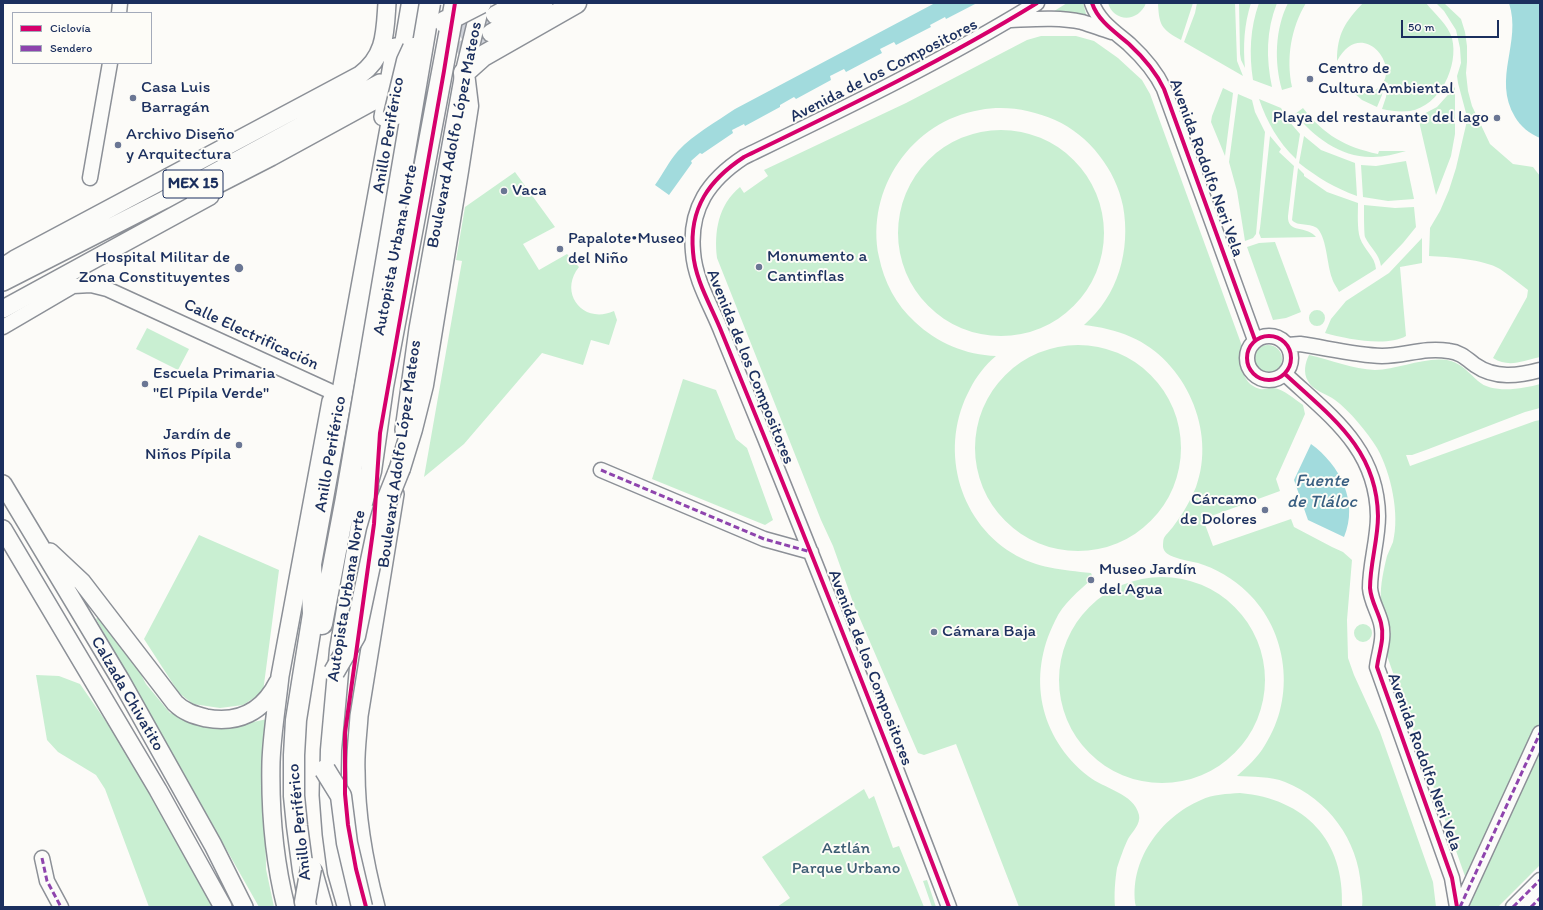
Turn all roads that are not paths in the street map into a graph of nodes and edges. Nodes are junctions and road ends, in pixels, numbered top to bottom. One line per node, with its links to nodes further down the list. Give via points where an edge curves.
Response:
1 (430, 3): 37 (highway, Autopista Urbana Norte, bridge, via 346,498)
2 (444, 3): 54 (highway, Anillo Periférico, via 390,301 366,503 340,650 330,795 338,872)
3 (455, 3): 38 (highway, Autopista Urbana Norte, bridge, via 383,387 371,471 362,503)
4 (517, 3): 10 (main road)
5 (544, 3): 12 (main road)
6 (576, 3): 15 (highway, via 483,56)
7 (1037, 3): 11 (street, Avenida de los Compositores)
8 (1092, 3): 13 (street, Avenida Rodolfo Neri Vela, via 1096,14)
9 (401, 4): 20 (main road, via 372,65 360,75); 26 (highway, Anillo Periférico); 30 (main road)
10 (486, 7): 15 (main road, Boulevard Adolfo López Mateos); 37 (highway, bridge, via 434,26 421,35 407,61 394,115 317,558)
11 (1010, 20): 13 (street, Avenida Rodolfo Neri Vela, via 1044,18 1082,22); 36 (street, Avenida de los Compositores, via 916,72 744,157 715,181 698,209 692,243 698,277)
12 (491, 33)
13 (1116, 33): 25 (street, Avenida Rodolfo Neri Vela, via 1152,68 1164,89)
14 (110, 64): 19 (street)
15 (464, 73): 38 (highway, bridge, via 468,106 418,405 402,462 377,532 355,636); 56 (main road, Boulevard Adolfo López Mateos, via 418,329 390,527 359,716 356,770 358,822)
16 (380, 82): 21 (main road, MEX 15, via 164,200)
17 (377, 99): 18 (main road, MEX 15)
18 (271, 157): 22 (main road, MEX 15); 23 (main road, via 241,179)
19 (90, 178)
20 (3, 267)
21 (3, 282)
22 (3, 292)
23 (3, 309)
24 (3, 327): 30 (street, Calle Electrificación, via 73,286 108,289)
25 (1256, 340): 27 (street, via 1270,335 1276,336); 29 (street, via 1247,353 1249,368 1254,374 1267,380)
26 (351, 344): 31 (highway, via 327,442); 51 (highway, Anillo Periférico, via 311,564 313,614 296,720 294,796)
27 (1288, 345): 28 (street, via 1300,344 1383,356 1434,349 1464,356 1485,371 1496,375 1521,375); 29 (street, via 1292,357)
28 (1540, 370)
29 (1285, 374): 58 (street, Avenida Rodolfo Neri Vela, via 1351,438 1371,474 1378,514 1370,590 1383,633 1377,667 1452,878)
30 (332, 392): 31 (main road)
31 (318, 466): 39 (main road)
32 (601, 470): 36 (street, via 764,539)
33 (3, 484): 35 (main road, Calzada Chivatito)
34 (3, 529): 47 (main road, Calzada Chivatito, via 158,790)
35 (38, 543): 39 (main road, via 82,582 175,703 186,712 217,719 245,716 268,698); 48 (main road, Calzada Chivatito, via 120,679 213,845)
36 (811, 552): 57 (street, Avenida de los Compositores)
37 (324, 612): 43 (highway, Autopista Urbana Norte, via 307,722 303,792)
38 (334, 672): 41 (highway, Autopista Urbana Norte)
39 (280, 676): 49 (main road, via 271,761 272,805 274,840)
40 (1540, 732): 58 (street)
41 (325, 770): 53 (highway, Autopista Urbana Norte, via 333,866); 55 (highway, bridge, via 341,796 347,843)
42 (42, 858): 46 (street, via 47,881)
43 (312, 868): 50 (highway, bridge); 52 (highway, Autopista Urbana Norte)
44 (1540, 880): 59 (street)
45 (1540, 898): 60 (street)
46 (61, 907)
47 (223, 907)
48 (244, 907)
49 (286, 907)
50 (306, 907)
51 (310, 907)
52 (322, 907)
53 (344, 907)
54 (348, 907)
55 (362, 907)
56 (376, 907)
57 (949, 907)
58 (1459, 907)
59 (1513, 907)
60 (1531, 907)

